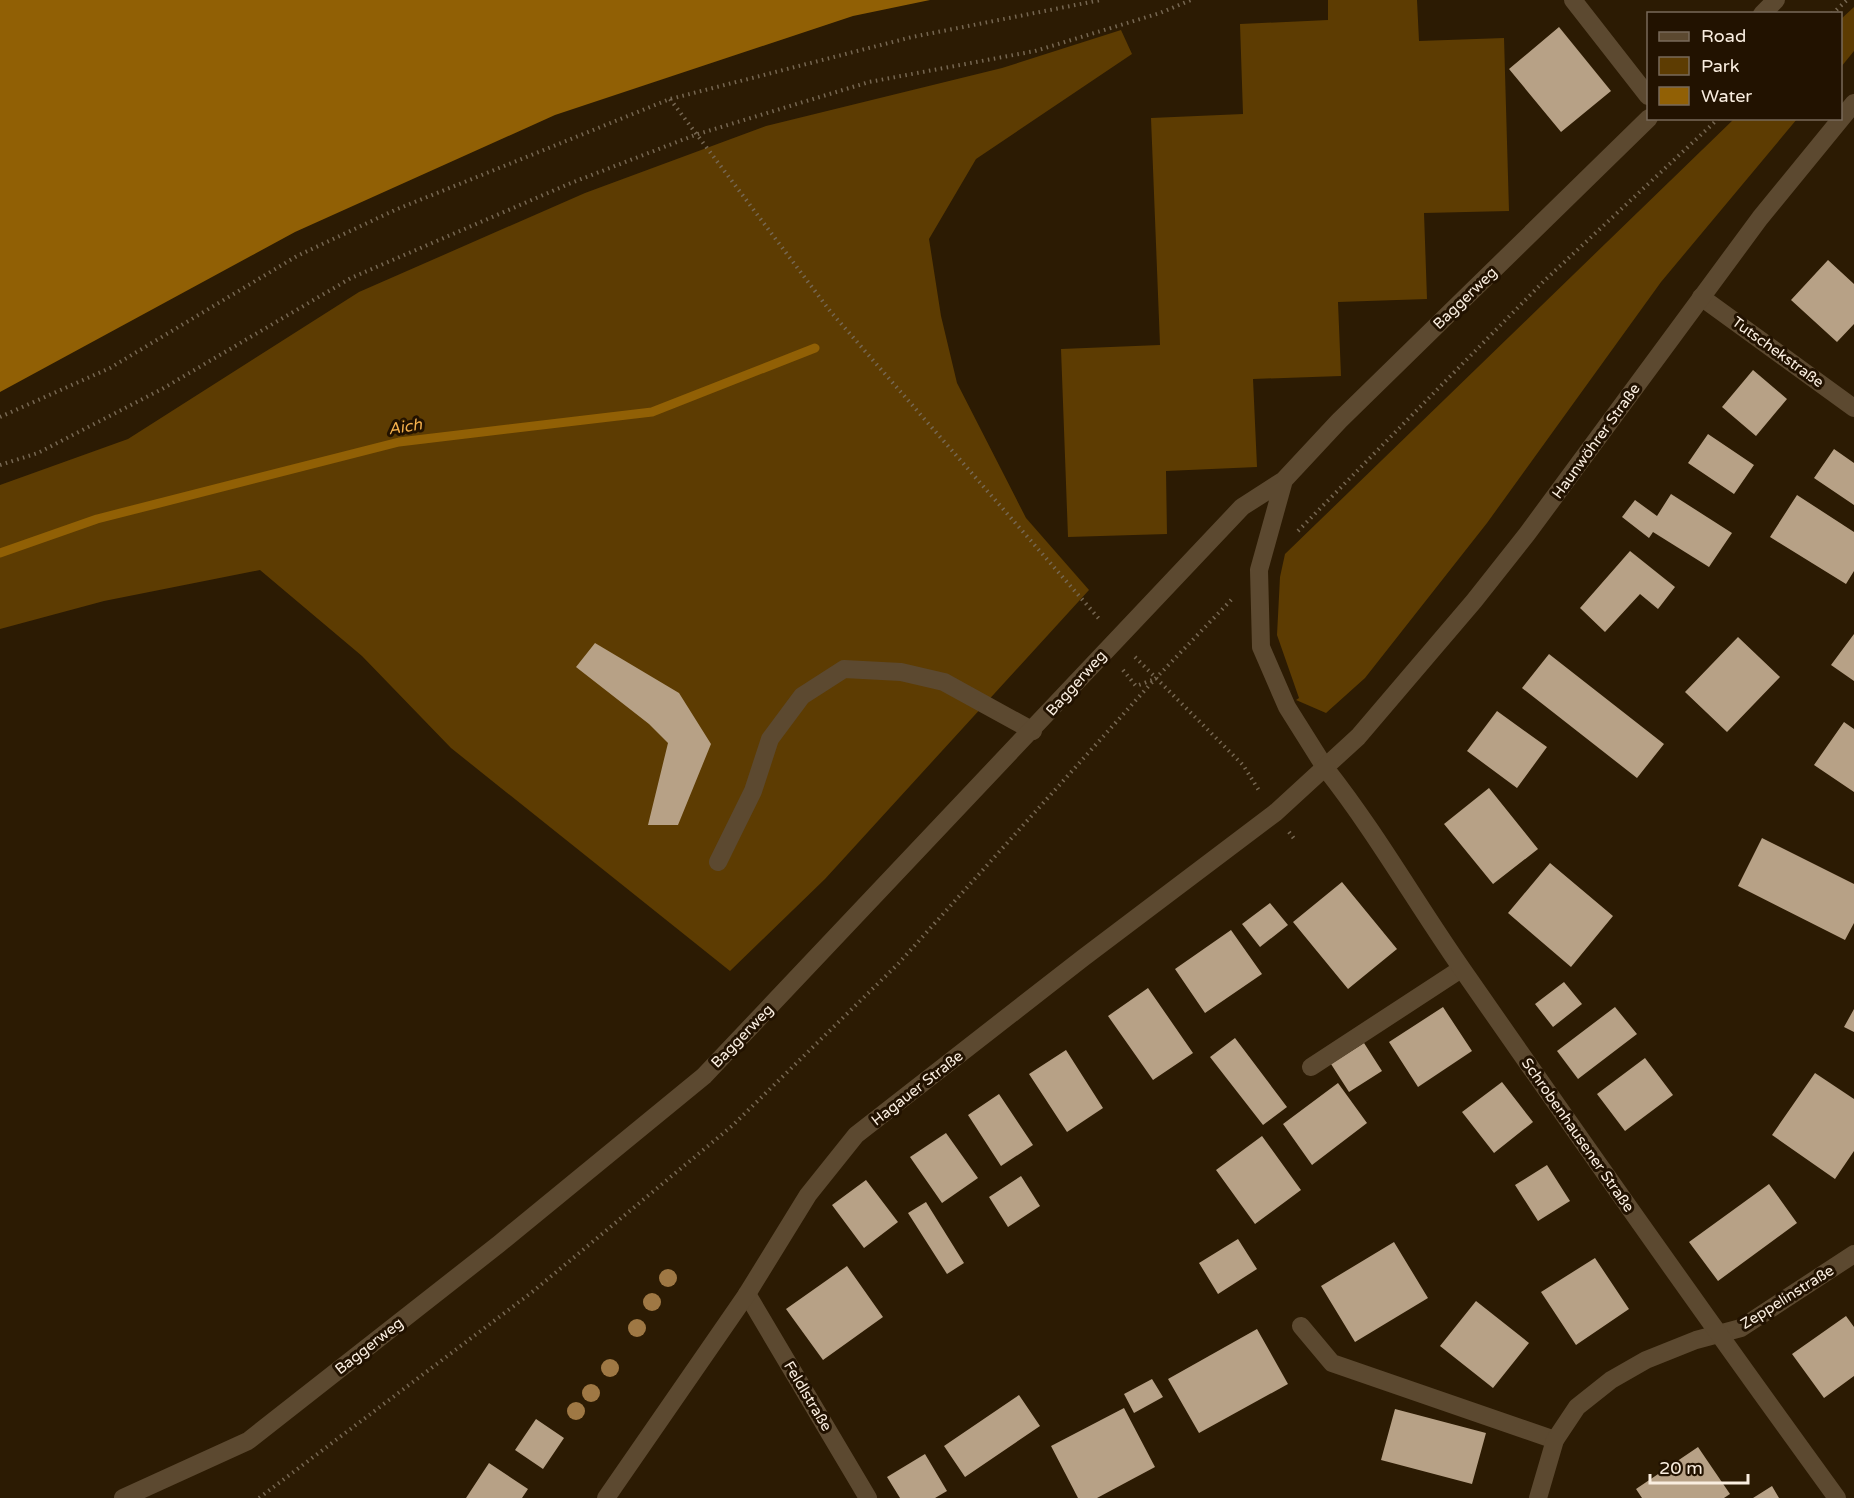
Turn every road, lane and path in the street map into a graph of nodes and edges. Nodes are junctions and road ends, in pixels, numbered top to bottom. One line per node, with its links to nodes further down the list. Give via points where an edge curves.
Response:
1 (1101, 0): 9 (path, via 912,37)
2 (1191, 0): 15 (path, via 1035,51 869,82)
3 (1574, 0): 8 (street)
4 (1776, 0): 6 (street)
5 (1847, 0): 7 (path)
6 (1764, 12)
7 (1834, 12)
8 (1647, 95)
9 (670, 99): 15 (path); 18 (path, via 395,210 297,256 110,368)
10 (1854, 103): 11 (street, Haunwöhrer Straße)
11 (1842, 118)
12 (1647, 120): 20 (street, Baggerweg, via 1339,421)
13 (1717, 120): 21 (path, via 1545,281)
14 (1840, 120): 16 (street, Haunwöhrer Straße)
15 (695, 135): 19 (path, via 571,183 351,278 162,389 38,453); 23 (path, via 830,311)
16 (1701, 297): 17 (street, Tutschekstraße); 26 (street, Haunwöhrer Straße, via 1474,601)
17 (1854, 408)
18 (0, 417)
19 (0, 465)
20 (1284, 480): 22 (street, Baggerweg); 23 (street, Baggerweg, via 1242,507)
21 (1293, 536)
22 (1259, 570): 24 (path); 26 (street, Baggerweg, via 1261,647 1287,707)
23 (1116, 638): 24 (path, via 1116,661 1136,686); 25 (street, Baggerweg)
24 (1155, 679): 27 (path, via 1243,765); 38 (path, via 898,964 732,1126 531,1293)
25 (1033, 731): 29 (street, via 944,682 901,672 844,669 802,696 770,739 753,791); 37 (street, Baggerweg, via 704,1076 499,1244 248,1441)
26 (1326, 769): 27 (street, Hagauer Straße); 30 (street, Schrobenhausener Straße)
27 (1275, 813): 28 (path); 33 (street, Hagauer Straße, via 856,1135 808,1195)
28 (1295, 840)
29 (718, 862)
30 (1461, 969): 31 (street); 35 (street, Schrobenhausener Straße)
31 (1311, 1067)
32 (1854, 1254): 35 (street, Zeppelinstraße, via 1741,1328)
33 (747, 1294): 39 (street, Hagauer Straße); 40 (street, Feldlstraße)
34 (1301, 1326): 36 (street, via 1332,1362)
35 (1717, 1333): 36 (street, Zeppelinstraße, via 1646,1360 1611,1380 1577,1407); 42 (street, Schrobenhausener Straße)
36 (1555, 1440): 41 (street, Zeppelinstraße)
37 (123, 1498)
38 (259, 1498)
39 (606, 1498)
40 (868, 1498)
41 (1538, 1498)
42 (1836, 1498)

